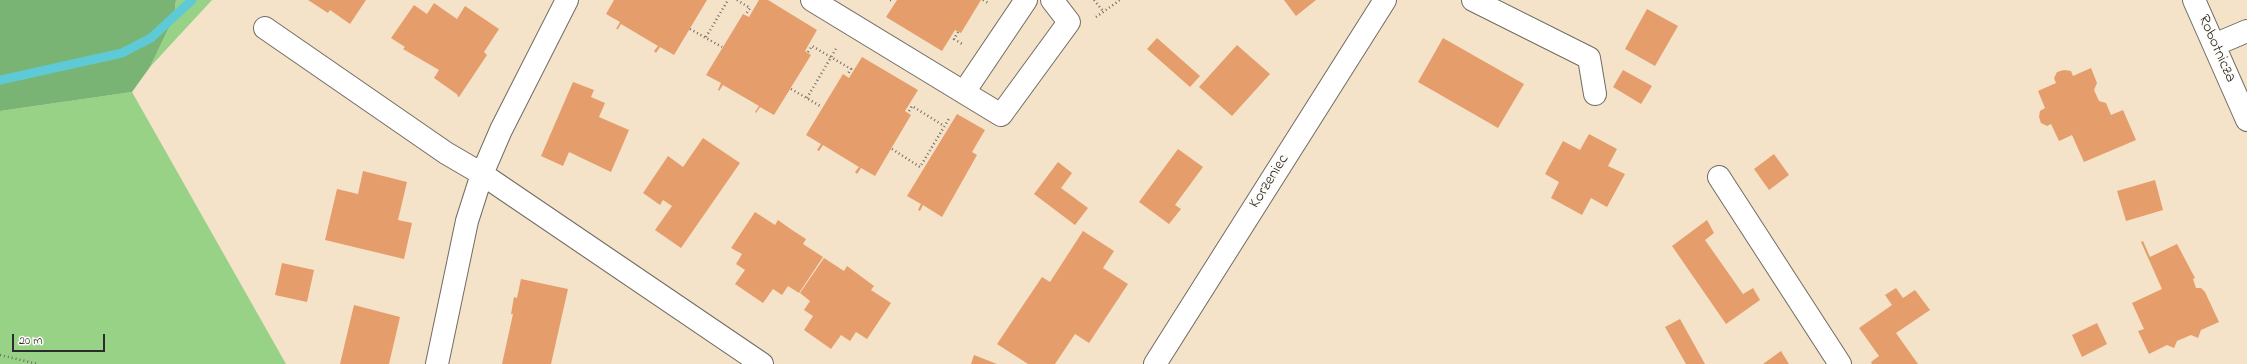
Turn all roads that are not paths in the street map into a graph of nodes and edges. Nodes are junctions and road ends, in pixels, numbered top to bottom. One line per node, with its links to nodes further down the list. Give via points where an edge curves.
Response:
1 (568, 0): 14 (street, via 501,130)
2 (812, 0): 11 (street)
3 (1026, 0): 11 (street)
4 (1052, 0): 11 (street, via 1069,22 1001,115)
5 (1385, 0): 18 (street, Korzeniec)
6 (1473, 0): 12 (street, via 1589,58)
7 (2194, 0): 10 (street, Robotnicza)
8 (265, 28): 14 (street, via 446,153)
9 (2247, 31): 10 (street)
10 (2214, 45): 13 (street, Robotnicza)
11 (964, 93)
12 (1595, 94)
13 (2247, 120)
14 (482, 174): 16 (street, via 466,221); 17 (street)
15 (1719, 177): 19 (street)
16 (437, 364)
17 (762, 364)
18 (1155, 364)
19 (1840, 364)

